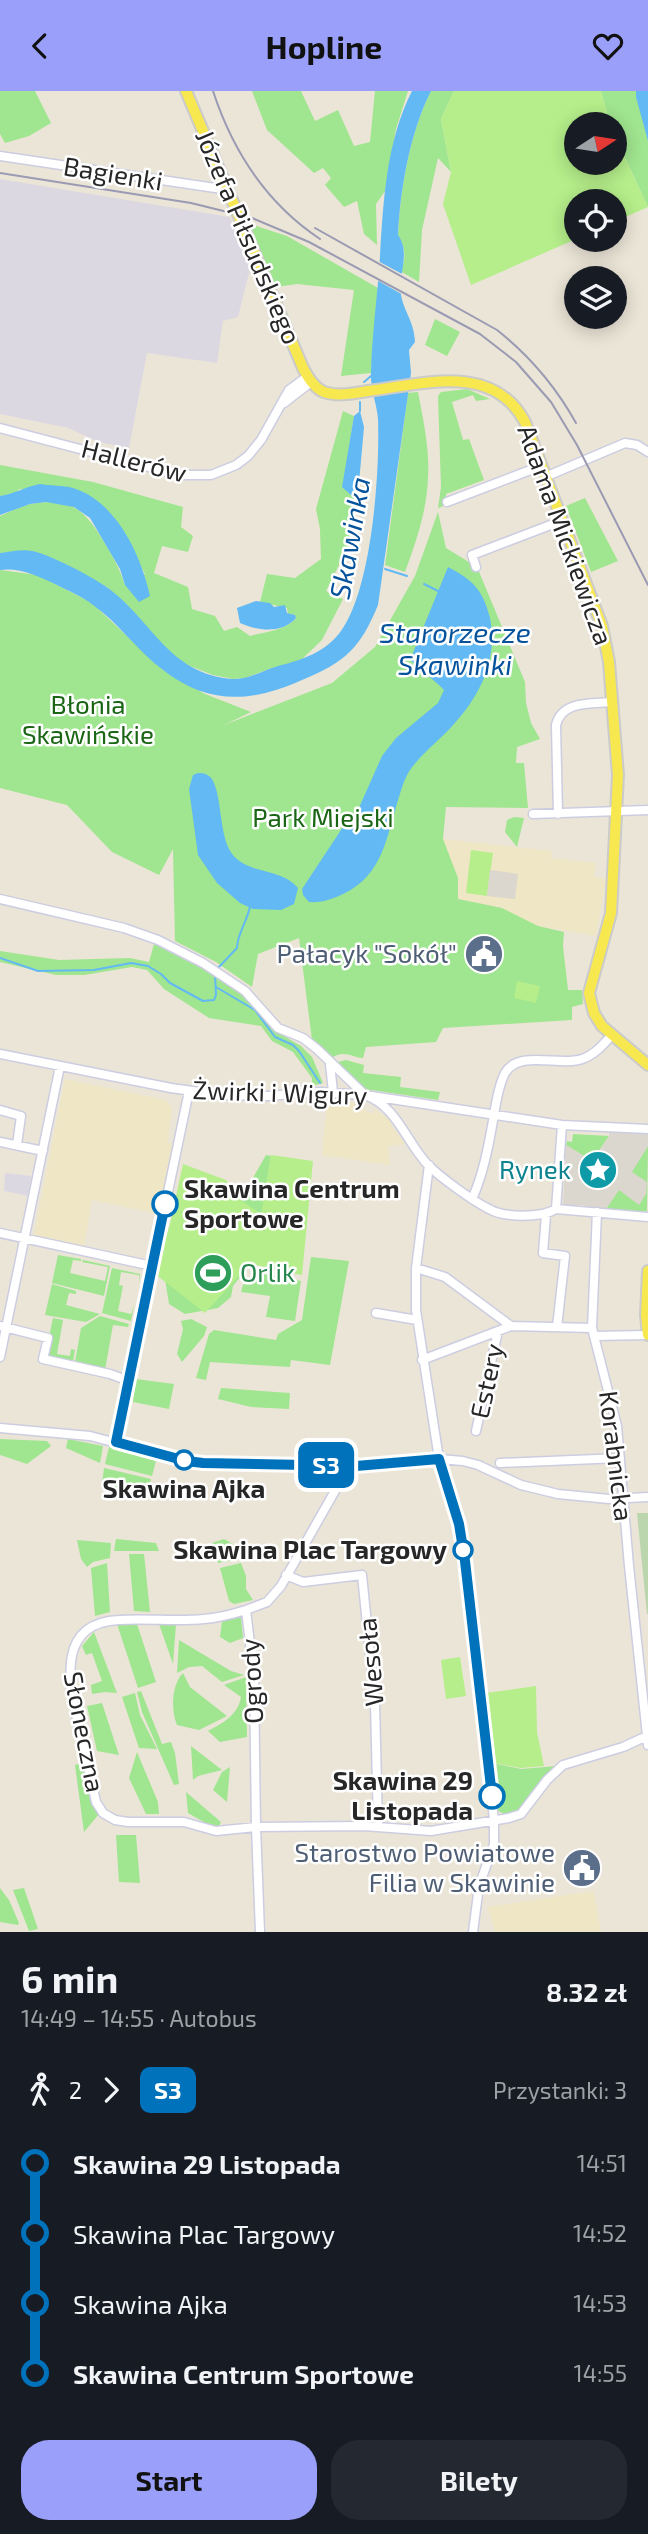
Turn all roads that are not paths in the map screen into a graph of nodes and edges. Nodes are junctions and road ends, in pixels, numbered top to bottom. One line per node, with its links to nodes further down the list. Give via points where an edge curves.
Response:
1 (186, 91): 3 (main road, Józefa Piłsudskiego)
2 (0, 156): 3 (street, Bagienki, via 162,182)
3 (227, 187): 4 (main road, Józefa Piłsudskiego)
4 (309, 379): 5 (street, Hallerów, via 280,408 248,456 224,471 202,477); 7 (main road, Adama Mickiewicza, via 325,392 344,394 473,382 501,394 515,407)
5 (0, 428)
6 (648, 452): 8 (street, via 625,443)
7 (541, 466): 8 (main road, Adama Mickiewicza); 9 (street)
8 (545, 478): 10 (main road, Adama Mickiewicza)
9 (447, 502)
10 (561, 521): 11 (street, via 472,555); 12 (main road, Adama Mickiewicza, via 605,633)
11 (476, 566)
12 (612, 702): 14 (main road, Adama Mickiewicza, via 618,767); 16 (street, via 570,707 558,716)
13 (648, 810): 14 (street)
14 (616, 813): 16 (street); 18 (main road, Adama Mickiewicza, via 611,913 589,993 596,1017)
15 (533, 814): 16 (street)
16 (558, 814)
17 (0, 899): 20 (street, via 158,940 245,991 278,1028 303,1038)
18 (611, 1036): 21 (main road, Adama Mickiewicza); 29 (street, via 582,1059 512,1065 503,1077)
19 (0, 1053): 22 (street, Żwirki i Wigury)
20 (330, 1063): 24 (street); 25 (street)
21 (648, 1065)
22 (60, 1066): 23 (street, Żwirki i Wigury); 34 (street)
23 (189, 1091): 24 (street, Żwirki i Wigury, via 242,1096); 43 (street)
24 (333, 1092): 25 (street, Żwirki i Wigury)
25 (365, 1095): 26 (street, Żwirki i Wigury); 27 (street)
26 (396, 1098): 27 (street); 29 (street, Żwirki i Wigury)
27 (387, 1108): 35 (street)
28 (0, 1110): 33 (street, via 21,1116)
29 (494, 1115): 30 (street, Żwirki i Wigury); 36 (street)
30 (562, 1125): 31 (street); 37 (street)
31 (648, 1129)
32 (0, 1142): 33 (street)
33 (17, 1145): 34 (street)
34 (43, 1151): 42 (street)
35 (429, 1165): 36 (street); 44 (street)
36 (474, 1195): 39 (street, via 497,1212)
37 (556, 1209): 38 (street); 39 (street)
38 (597, 1212): 40 (street); 52 (street, Korabnicka)
39 (546, 1215): 50 (street, via 543,1253 565,1256)
40 (648, 1216)
41 (0, 1233): 42 (street)
42 (25, 1239): 43 (street); 49 (street)
43 (152, 1266): 56 (street)
44 (416, 1268): 47 (street); 48 (street, via 445,1277)
45 (648, 1271): 53 (main road)
46 (376, 1313): 47 (street)
47 (417, 1320): 55 (street)
48 (511, 1326): 50 (street); 51 (street)
49 (3, 1327): 54 (street); 56 (street, via 48,1338 43,1359)
50 (557, 1327): 52 (street)
51 (498, 1331): 55 (street); 58 (street, Estery)
52 (593, 1332): 53 (street); 60 (street, Korabnicka, via 614,1408)
53 (648, 1335)
54 (0, 1357)
55 (422, 1360): 61 (street)
56 (129, 1381): 59 (street)
57 (0, 1428): 59 (street)
58 (476, 1431)
59 (116, 1442): 63 (street, via 203,1463)
60 (620, 1458): 62 (street); 65 (street, Korabnicka)
61 (439, 1459): 63 (street); 65 (street, via 478,1465 521,1485 558,1494); 69 (street, via 465,1561)
62 (500, 1463)
63 (347, 1466): 66 (street, Ogrody)
64 (648, 1497): 65 (street)
65 (623, 1499): 68 (street, Korabnicka)
66 (286, 1575): 67 (street, Ogrody, via 267,1602); 70 (street, Wesoła, via 303,1582 362,1575 375,1703)
67 (246, 1611): 71 (street, Ogrody, via 254,1677); 71 (street, Słoneczna, via 204,1619 98,1623 81,1636 69,1667 96,1803 103,1813 128,1822 184,1822 216,1831)
68 (648, 1741): 69 (street, Słoneczna, via 563,1765 522,1814)
69 (494, 1820): 70 (street, Słoneczna, via 431,1831); 73 (street, via 494,1844 479,1886)
70 (378, 1826): 71 (street, Słoneczna)
71 (256, 1827): 72 (street, Ogrody)
72 (260, 1932)
73 (473, 1932)

